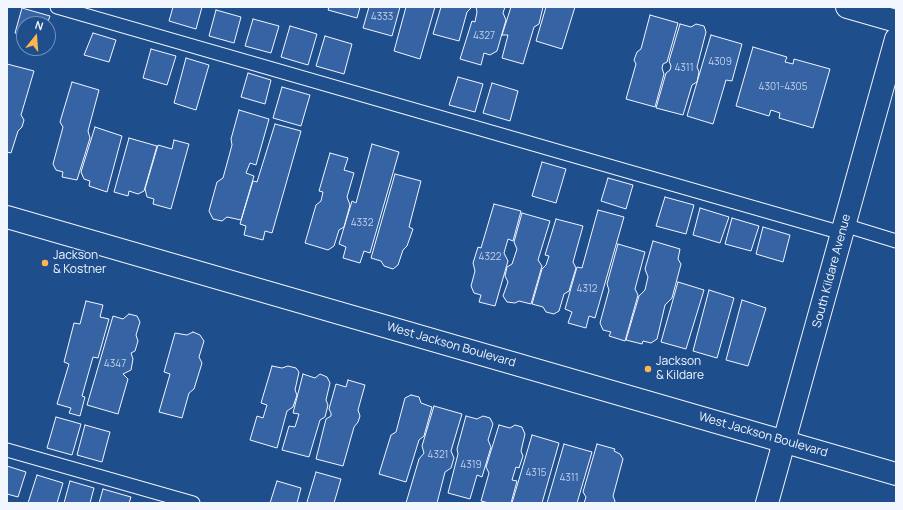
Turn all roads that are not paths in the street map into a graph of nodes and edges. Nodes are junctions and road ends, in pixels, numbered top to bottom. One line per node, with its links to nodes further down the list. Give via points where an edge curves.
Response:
1 (57, 7): 6 (lane)
2 (847, 7): 3 (street)
3 (896, 21)
4 (896, 39): 6 (street, South Kildare Avenue)
5 (7, 217): 8 (street, West Jackson Boulevard)
6 (843, 229): 7 (lane); 8 (street, South Kildare Avenue)
7 (896, 241)
8 (784, 441): 10 (street, West Jackson Boulevard); 12 (street, South Kildare Avenue)
9 (7, 450): 11 (lane)
10 (896, 474)
11 (193, 503)
12 (767, 503)

